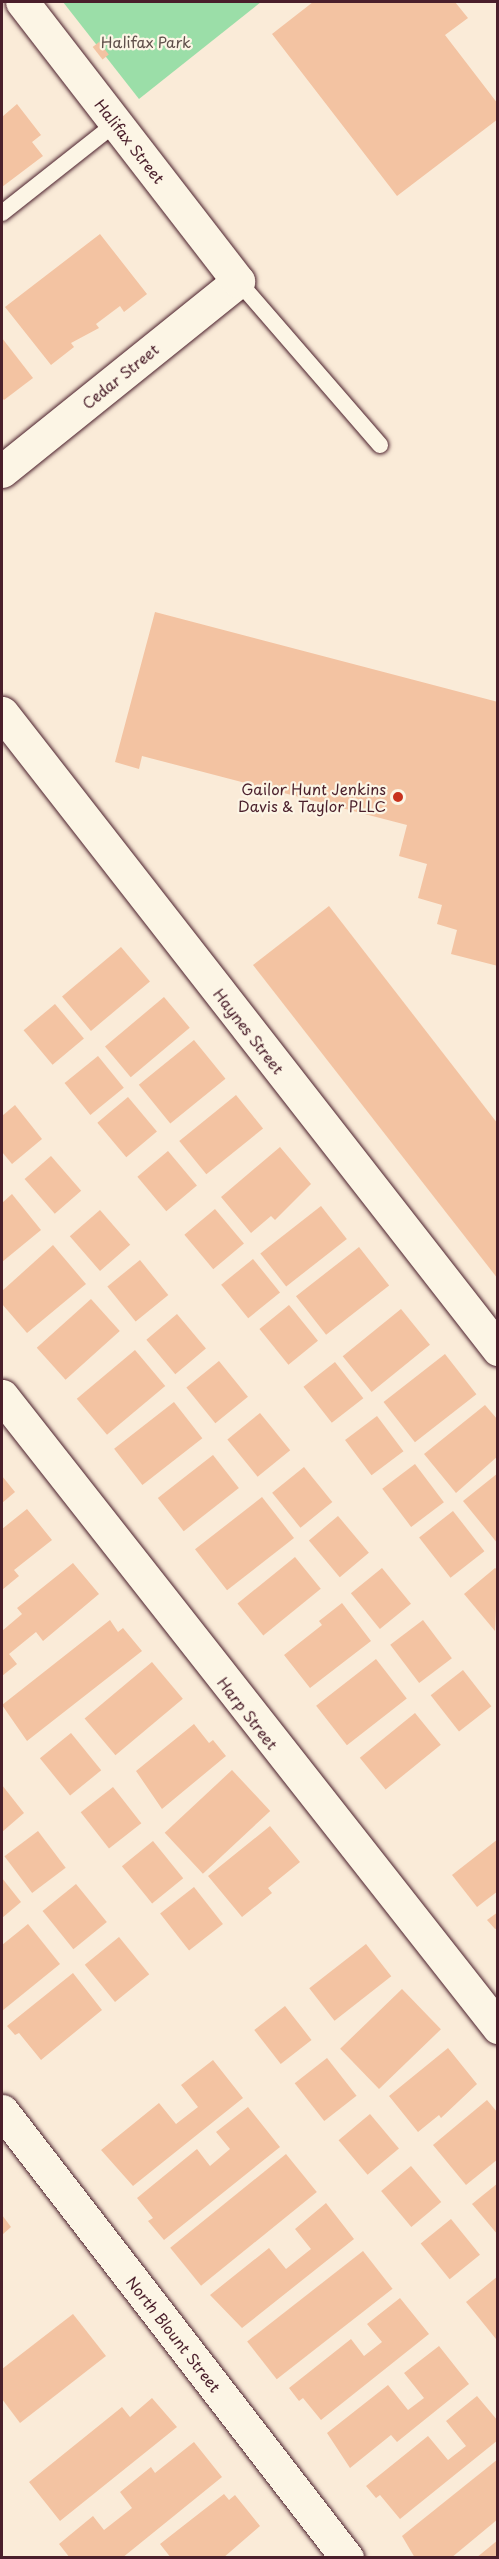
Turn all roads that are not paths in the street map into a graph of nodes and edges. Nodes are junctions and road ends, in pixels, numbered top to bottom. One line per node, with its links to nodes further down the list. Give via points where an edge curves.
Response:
1 (22, 2): 2 (street, Halifax Street)
2 (116, 123): 3 (lane); 4 (street, Halifax Street)
3 (2, 213)
4 (238, 281): 5 (lane); 6 (street, Cedar Street)
5 (380, 445)
6 (2, 471)
7 (2, 713): 8 (street, Haynes Street)
8 (498, 1349)
9 (2, 1396): 10 (street, Harp Street)
10 (498, 2027)
11 (2, 2111): 12 (street, North Blount Street)
12 (347, 2558)

